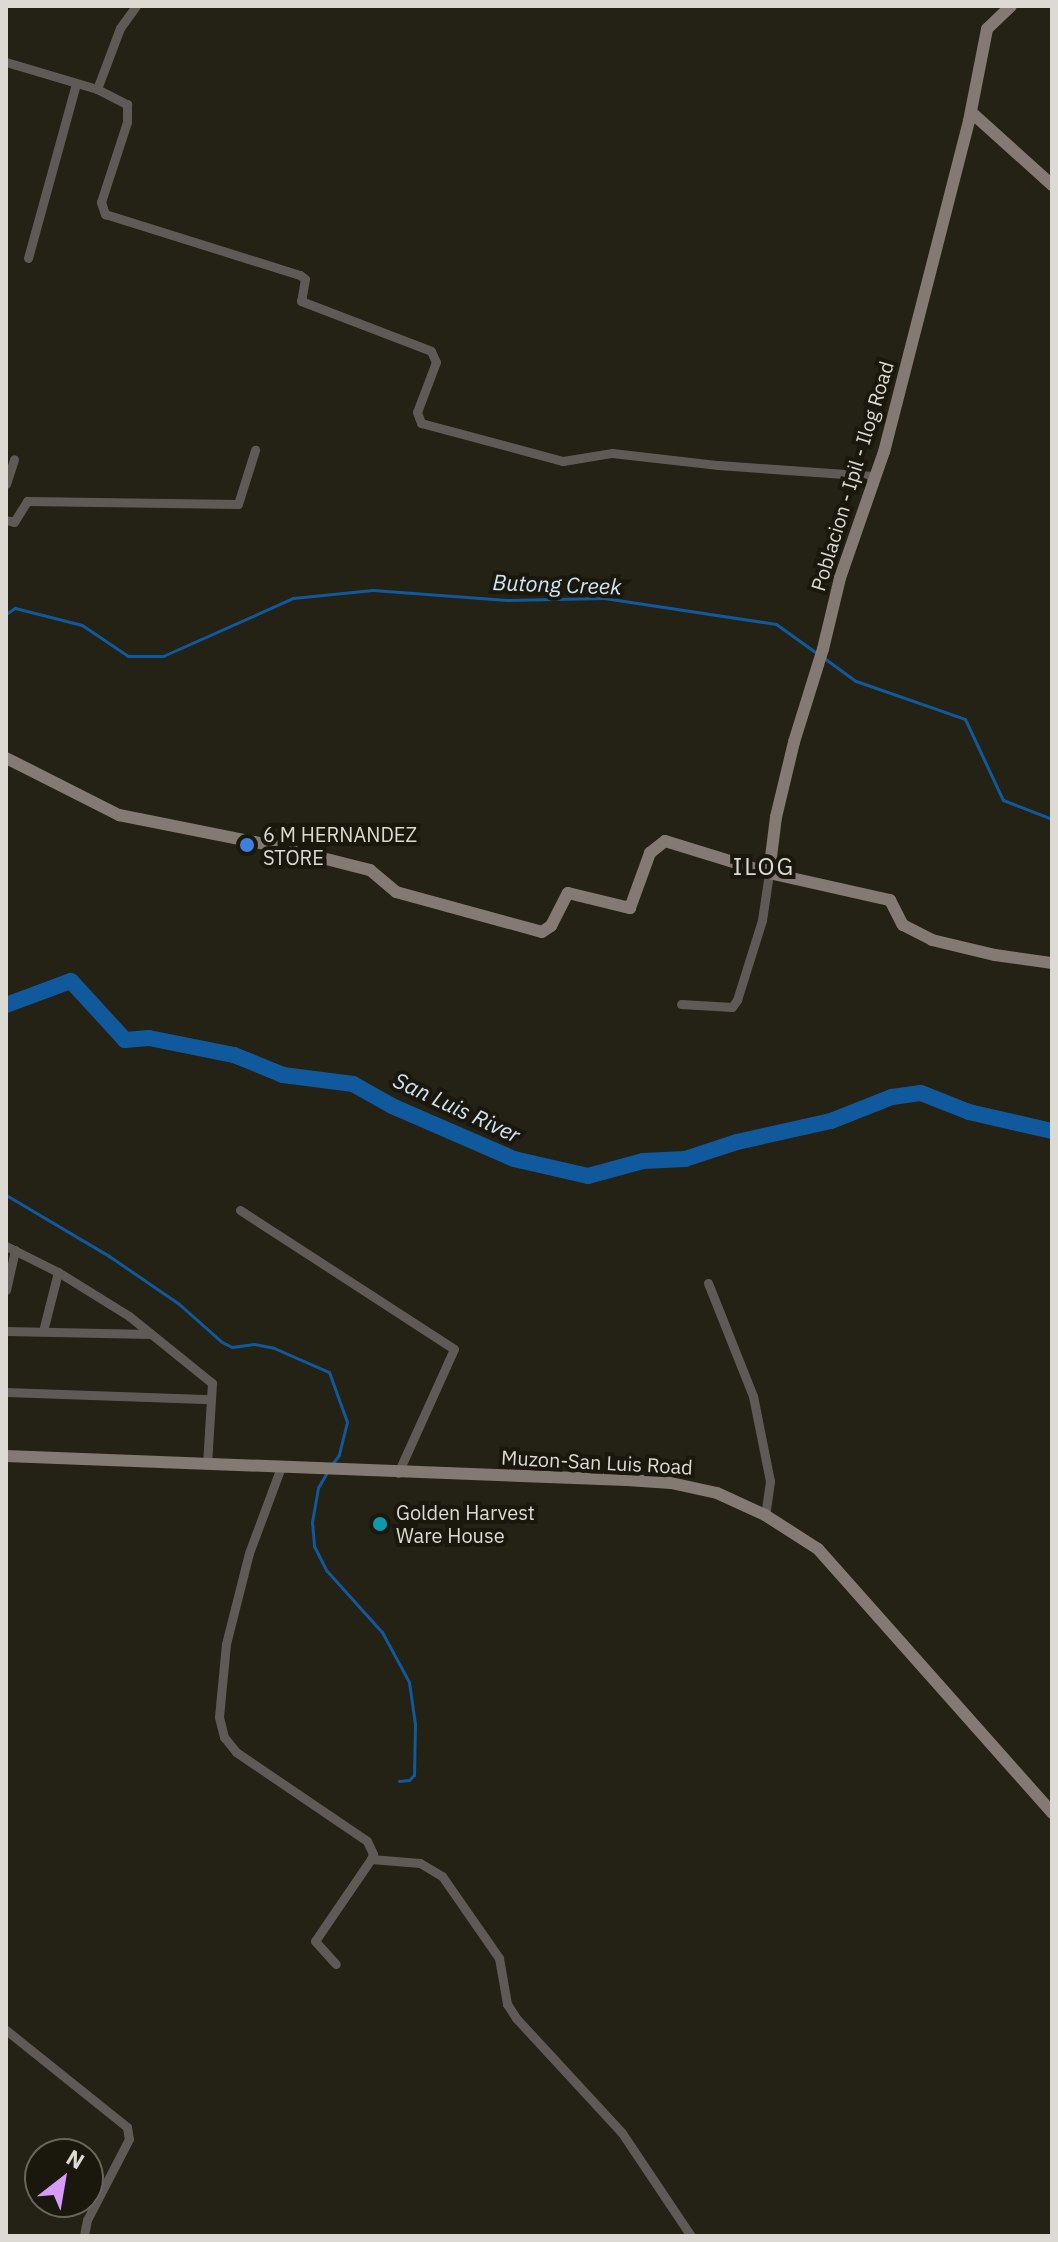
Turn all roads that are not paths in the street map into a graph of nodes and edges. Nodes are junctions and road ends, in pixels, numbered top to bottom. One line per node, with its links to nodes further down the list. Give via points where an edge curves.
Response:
1 (136, 6): 6 (street, via 120,28)
2 (1011, 6): 7 (street, Poblacion - Ipil - Ilog Road, via 987,29)
3 (8, 62): 4 (street); 5 (street)
4 (6, 77)
5 (76, 84): 6 (street); 9 (street)
6 (97, 89): 12 (street, via 129,108 101,202 105,214 300,275 305,279 301,301 431,351 436,362 417,412 421,423 563,461 612,453)
7 (971, 112): 8 (street); 12 (street, Poblacion - Ipil - Ilog Road, via 884,452)
8 (1052, 185)
9 (28, 258)
10 (255, 450): 14 (street, via 238,504 27,501 14,522)
11 (14, 459): 13 (street)
12 (873, 476): 16 (street, Poblacion - Ipil - Ilog Road, via 794,742)
13 (6, 484)
14 (6, 520)
15 (6, 758): 16 (street, via 119,815 370,870 396,892 542,932 551,926 568,893 630,908 650,853 665,841)
16 (769, 873): 17 (street, via 890,900 907,928 932,940); 18 (street, via 762,920 737,1000 732,1007)
17 (1052, 963)
18 (681, 1004)
19 (240, 1210): 34 (street, via 454,1349)
20 (10, 1248): 21 (street); 23 (street)
21 (58, 1272): 24 (street); 26 (street)
22 (708, 1283): 35 (street, via 753,1396 770,1481)
23 (6, 1290)
24 (129, 1316): 27 (street); 28 (street)
25 (6, 1331): 26 (street)
26 (43, 1331): 27 (street)
27 (129, 1334): 28 (street)
28 (153, 1334): 30 (street, via 212,1383)
29 (6, 1392): 30 (street)
30 (211, 1399): 32 (street)
31 (6, 1456): 32 (street, Muzon-San Luis Road)
32 (207, 1464): 33 (street, Muzon-San Luis Road)
33 (281, 1467): 34 (street, Muzon-San Luis Road); 37 (street, via 254,1539 229,1633 219,1717 224,1737 236,1752 357,1832 367,1841)
34 (398, 1473): 35 (street, Muzon-San Luis Road, via 671,1483 717,1493)
35 (765, 1515): 36 (street, Muzon-San Luis Road, via 826,1557)
36 (1052, 1813)
37 (371, 1859): 38 (street, via 315,1941); 41 (street, via 420,1863 442,1876 499,1958 507,2004 516,2018 622,2133)
38 (336, 1964)
39 (6, 2030): 40 (street, via 127,2127 129,2139 87,2220)
40 (84, 2236)
41 (691, 2236)

